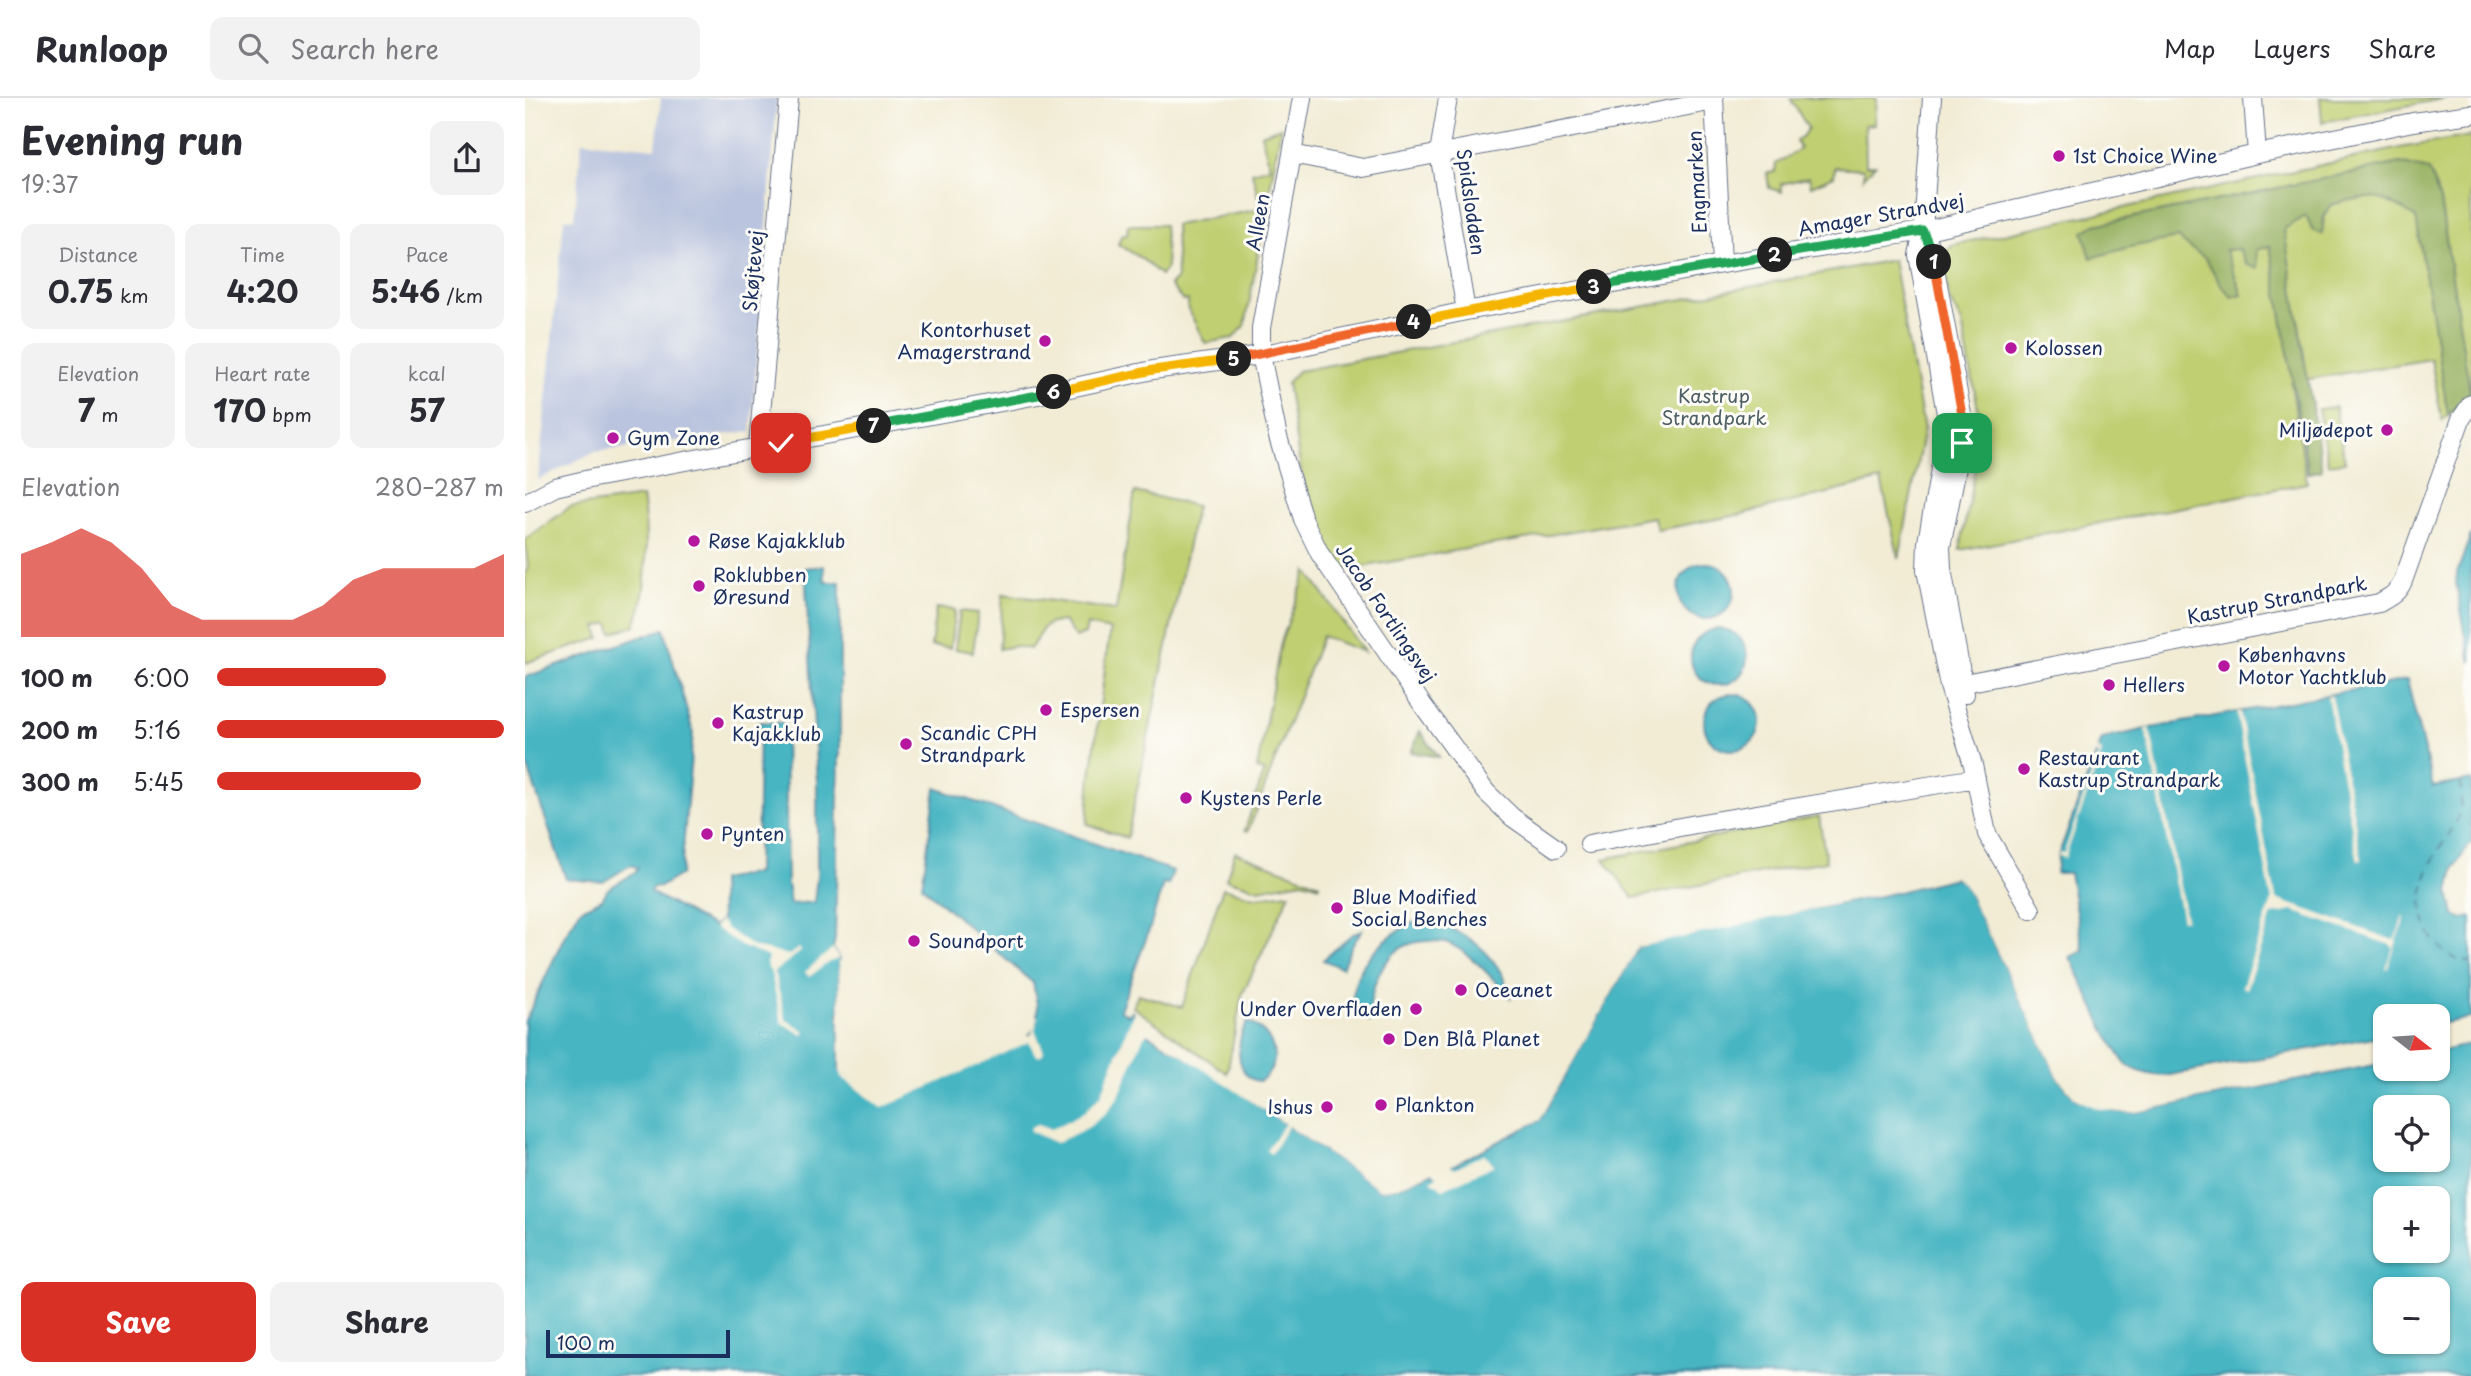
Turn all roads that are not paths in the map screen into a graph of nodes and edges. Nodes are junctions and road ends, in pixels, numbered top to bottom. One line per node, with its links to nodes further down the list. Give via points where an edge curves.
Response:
1 (789, 98): 16 (street, Skøjtevej)
2 (1302, 98): 9 (street, Alleen)
3 (1448, 98): 8 (street, Spidslodden)
4 (1932, 98): 11 (street)
5 (2253, 98): 10 (street)
6 (1714, 100): 8 (street); 12 (street, Engmarken)
7 (2471, 114): 10 (street, Amager Strandvej)
8 (1439, 153): 9 (street, via 1363,168); 13 (street, Spidslodden)
9 (1292, 154): 14 (street, Alleen, via 1261,328)
10 (2257, 154): 11 (street, Amager Strandvej)
11 (1923, 231): 12 (street, Amager Strandvej); 20 (street, via 1918,255 1948,425 1926,570)
12 (1722, 264): 13 (street, Amager Strandvej)
13 (1466, 311): 14 (street, Amager Strandvej)
14 (1261, 355): 16 (street, Amager Strandvej, via 1153,370); 23 (street, Jacob Fortlingsvej, via 1290,479 1320,554 1486,792)
15 (2471, 404): 20 (street, Kastrup Strandpark, via 2461,419 2403,581 2390,598)
16 (758, 447): 17 (street, Amager Strandvej)
17 (594, 478): 18 (street, Amager Strandvej, via 555,487); 19 (street, Amager Strandvej)
18 (525, 503)
19 (525, 516)
20 (1956, 684): 21 (street)
21 (1974, 771): 22 (street); 24 (street, via 1987,834)
22 (1589, 844)
23 (1556, 848)
24 (2031, 910)

